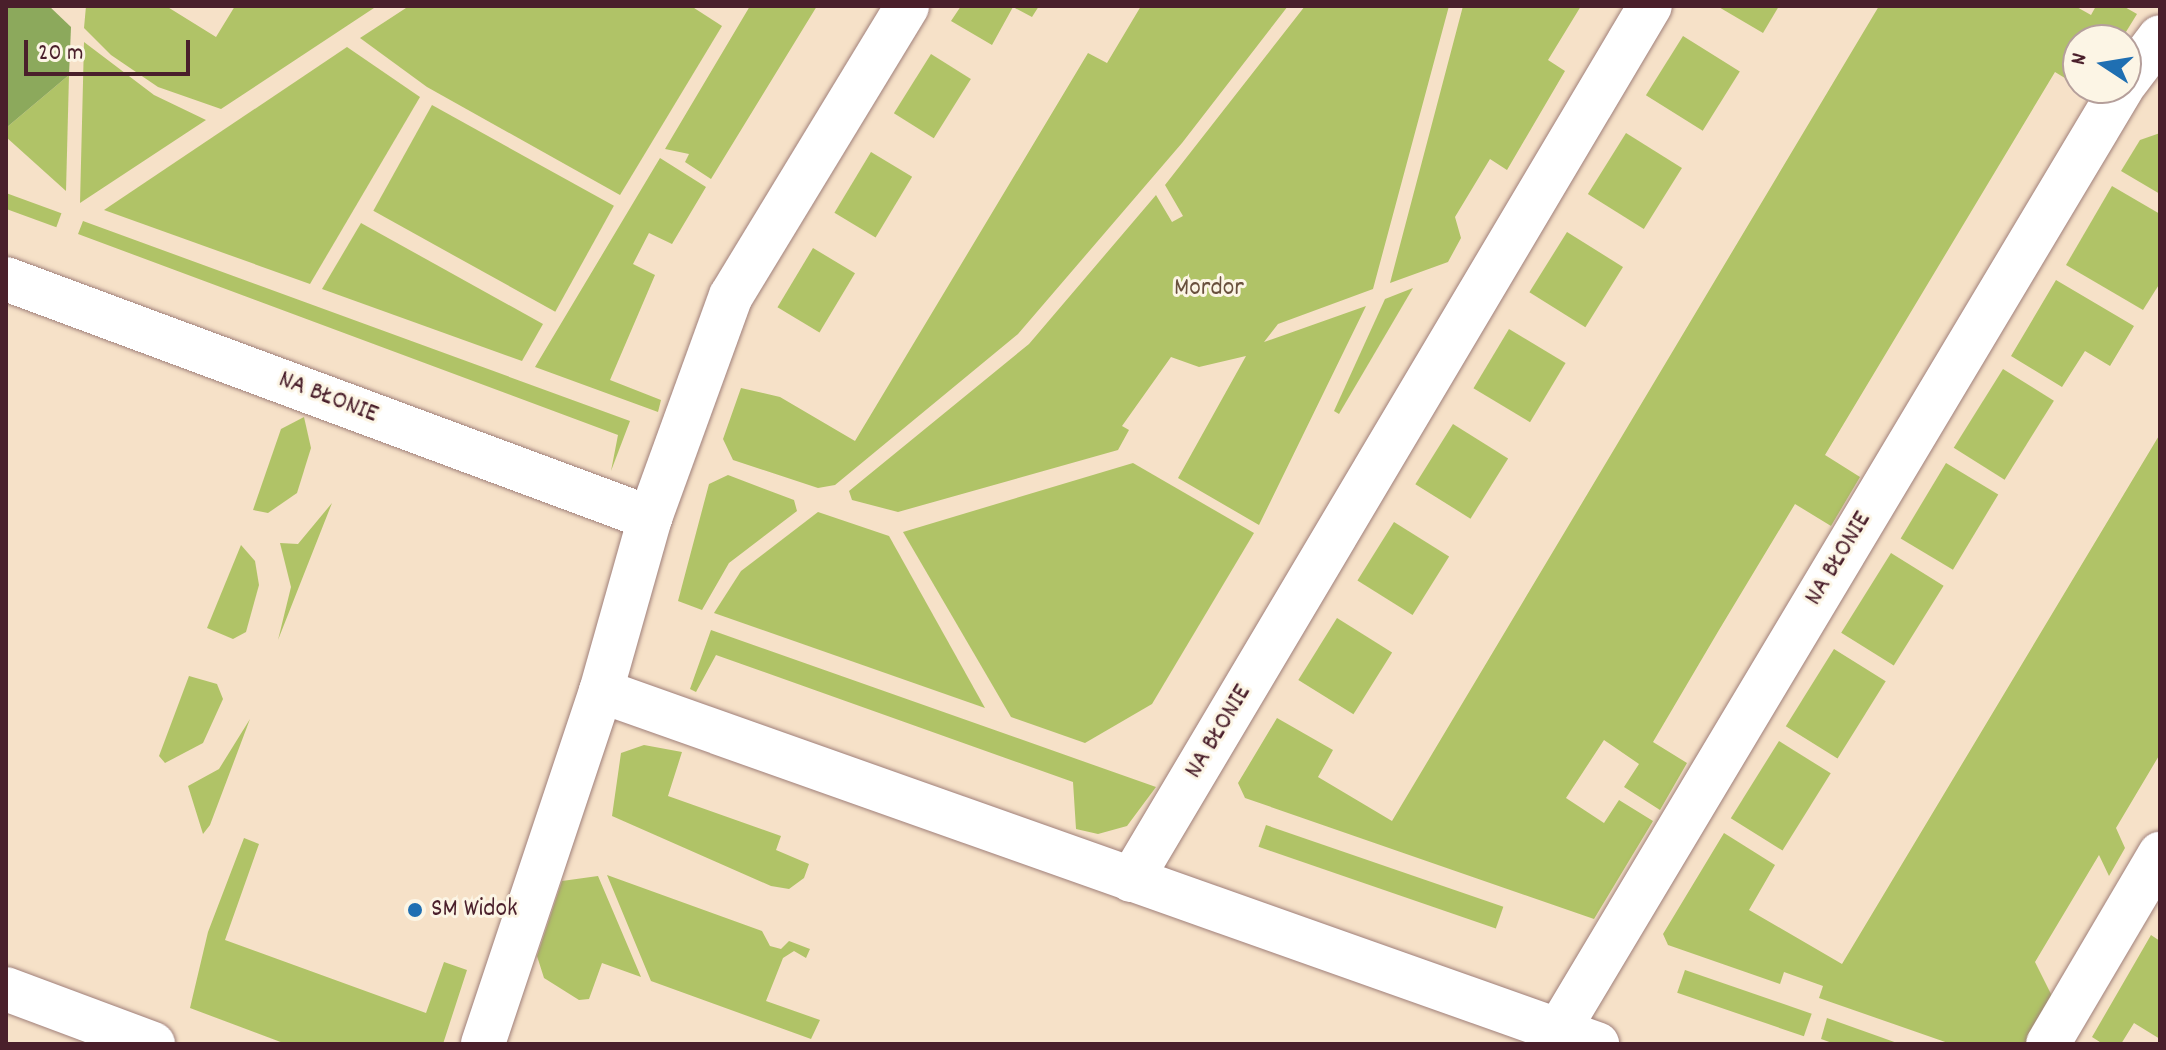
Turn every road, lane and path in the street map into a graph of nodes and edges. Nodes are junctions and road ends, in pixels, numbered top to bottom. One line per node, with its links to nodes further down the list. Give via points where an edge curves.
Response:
1 (907, 6): 7 (street, via 724,309)
2 (1650, 6): 10 (street, NA BŁONIE)
3 (2160, 37): 4 (street)
4 (2142, 61)
5 (2113, 104): 12 (street, NA BŁONIE)
6 (6, 279): 7 (street, NA BŁONIE)
7 (650, 518): 8 (street)
8 (601, 691): 10 (street, NA BŁONIE); 14 (street)
9 (2160, 854): 15 (street)
10 (1131, 880): 12 (street, NA BŁONIE)
11 (6, 989): 13 (street)
12 (1578, 1037)
13 (153, 1044)
14 (483, 1044)
15 (2048, 1044)

